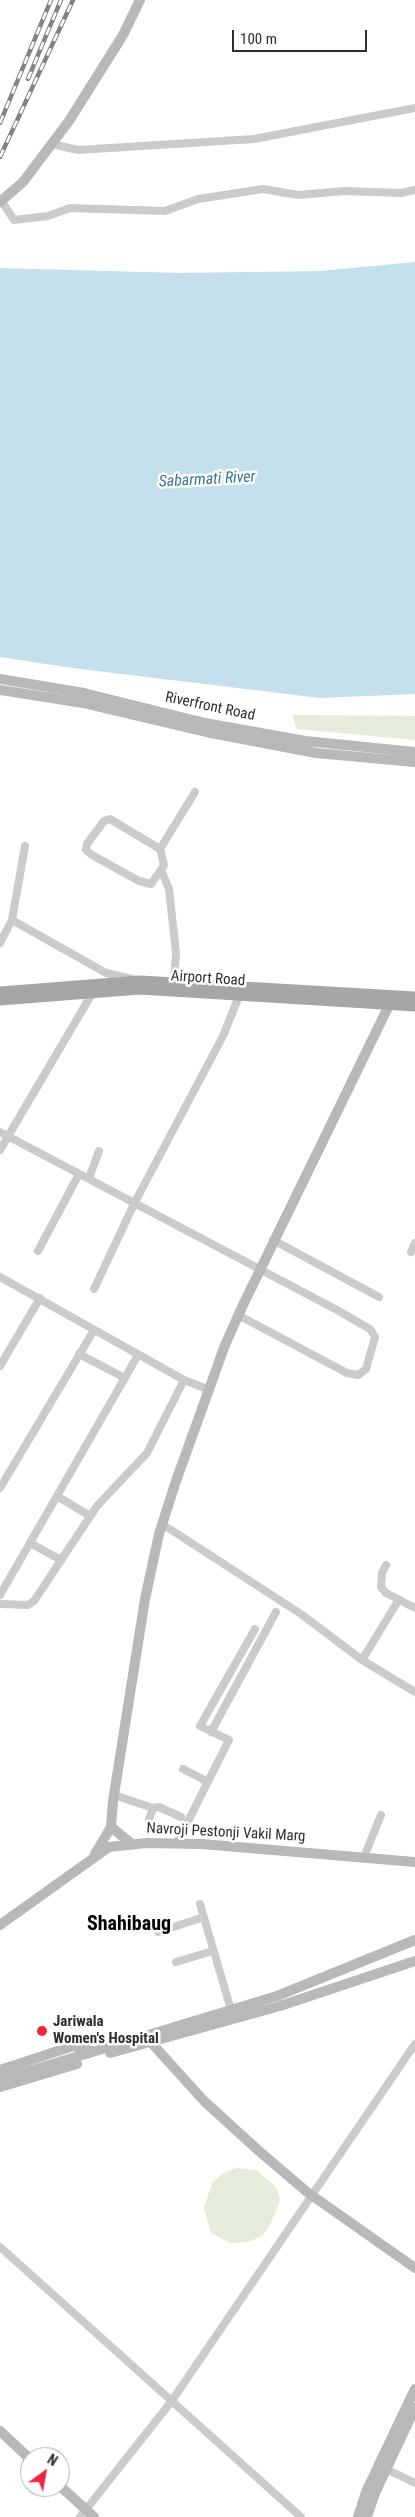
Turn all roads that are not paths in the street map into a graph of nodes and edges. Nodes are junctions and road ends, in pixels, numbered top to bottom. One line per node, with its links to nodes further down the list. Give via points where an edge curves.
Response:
1 (140, 0): 3 (main road, via 123,35)
2 (415, 108): 3 (street, via 254,139 78,150)
3 (52, 144): 5 (main road, via 23,182)
4 (415, 190): 5 (street, via 298,195 263,190 198,199 165,211 70,208 48,216 14,220)
5 (1, 202)
6 (0, 679): 8 (main road, Riverfront Road, via 84,693 205,723 305,741)
7 (0, 690): 9 (main road, Riverfront Road, via 83,703 206,732 316,753)
8 (415, 752)
9 (415, 762)
10 (195, 792): 12 (street)
11 (25, 846): 14 (street)
12 (160, 849): 13 (street, via 164,865); 13 (street, via 110,818 104,821 86,850 146,883 151,884)
13 (161, 870): 17 (street, via 169,888 176,953)
14 (12, 920): 15 (street); 16 (street, via 106,973)
15 (0, 944)
16 (140, 981): 17 (main road, Airport Road); 18 (main road, Airport Road)
17 (174, 982): 23 (main road, Airport Road)
18 (0, 992)
19 (92, 992): 20 (main road, Airport Road, via 140,989); 22 (main road, Airport Road); 26 (street)
20 (238, 996): 23 (main road, Airport Road); 31 (street, via 223,1036)
21 (415, 998): 23 (main road, Airport Road)
22 (0, 1000)
23 (393, 1000): 24 (main road, Airport Road); 32 (main road)
24 (415, 1006)
25 (0, 1132): 26 (street)
26 (8, 1136): 27 (street); 29 (street)
27 (0, 1150)
28 (99, 1151): 30 (street)
29 (79, 1174): 30 (street); 34 (street)
30 (89, 1178): 31 (street)
31 (135, 1202): 36 (street); 38 (street)
32 (273, 1240): 36 (main road); 39 (street)
33 (415, 1243): 35 (street)
34 (38, 1251)
35 (411, 1252)
36 (260, 1269): 41 (main road); 41 (street, via 370,1329 375,1337 366,1369 358,1375 347,1373)
37 (0, 1277): 40 (street)
38 (94, 1289)
39 (379, 1297)
40 (40, 1298): 42 (street); 45 (street)
41 (238, 1315): 48 (main road)
42 (94, 1330): 43 (street); 44 (street)
43 (79, 1354): 46 (street); 49 (street)
44 (138, 1355): 46 (street); 47 (street)
45 (0, 1366)
46 (124, 1378): 50 (street)
47 (184, 1380): 48 (street); 51 (street, via 147,1453)
48 (210, 1390): 52 (main road)
49 (0, 1488)
50 (57, 1496): 51 (street); 53 (street)
51 (90, 1516): 54 (street)
52 (162, 1524): 63 (street, via 301,1614); 68 (main road, via 145,1599)
53 (30, 1543): 54 (street); 56 (street)
54 (62, 1560): 58 (street, via 32,1603)
55 (386, 1565): 57 (street, via 381,1587)
56 (0, 1595)
57 (398, 1601): 59 (street); 63 (street)
58 (3, 1604): 61 (street)
59 (415, 1608)
60 (276, 1612): 65 (street)
61 (0, 1613)
62 (255, 1628): 65 (street, via 200,1726)
63 (362, 1660): 64 (street)
64 (415, 1692)
65 (212, 1732): 67 (street, via 229,1740)
66 (183, 1769): 67 (street)
67 (208, 1782): 74 (street)
68 (114, 1795): 69 (street); 73 (main road)
69 (153, 1808): 71 (street, via 159,1807); 72 (street)
70 (381, 1815): 76 (street)
71 (181, 1817)
72 (148, 1819)
73 (111, 1827): 75 (main road); 77 (main road)
74 (177, 1843): 75 (main road, Navroji Pestonji Vakil Marg); 76 (main road, Navroji Pestonji Vakil Marg)
75 (132, 1844): 77 (main road, Navroji Pestonji Vakil Marg, via 109,1847)
76 (364, 1857): 78 (main road, Navroji Pestonji Vakil Marg)
77 (93, 1858): 81 (main road, Navroji Pestonji Vakil Marg)
78 (415, 1862)
79 (200, 1904): 80 (street)
80 (204, 1917): 82 (street); 84 (street)
81 (0, 1925)
82 (158, 1932)
83 (415, 1940): 87 (main road, via 277,1996)
84 (213, 1951): 86 (street); 87 (street)
85 (415, 1961): 88 (main road, via 280,2006)
86 (176, 1962)
87 (230, 2010): 88 (main road)
88 (148, 2039): 90 (main road); 93 (main road); 94 (main road, via 204,2101)
89 (415, 2044): 94 (street)
90 (92, 2052): 91 (main road, via 73,2046); 92 (main road)
91 (0, 2070)
92 (0, 2080)
93 (0, 2087)
94 (311, 2195): 96 (main road); 98 (street)
95 (0, 2247): 98 (street)
96 (415, 2268)
97 (415, 2389): 107 (main road, via 369,2484)
98 (171, 2402): 105 (street); 106 (street)
99 (415, 2408): 102 (main road)
100 (0, 2431): 101 (main road)
101 (20, 2450)
102 (386, 2469): 103 (street); 108 (main road)
103 (415, 2483)
104 (70, 2497): 105 (main road)
105 (87, 2515)
106 (301, 2517)
107 (358, 2517)
108 (368, 2517)

